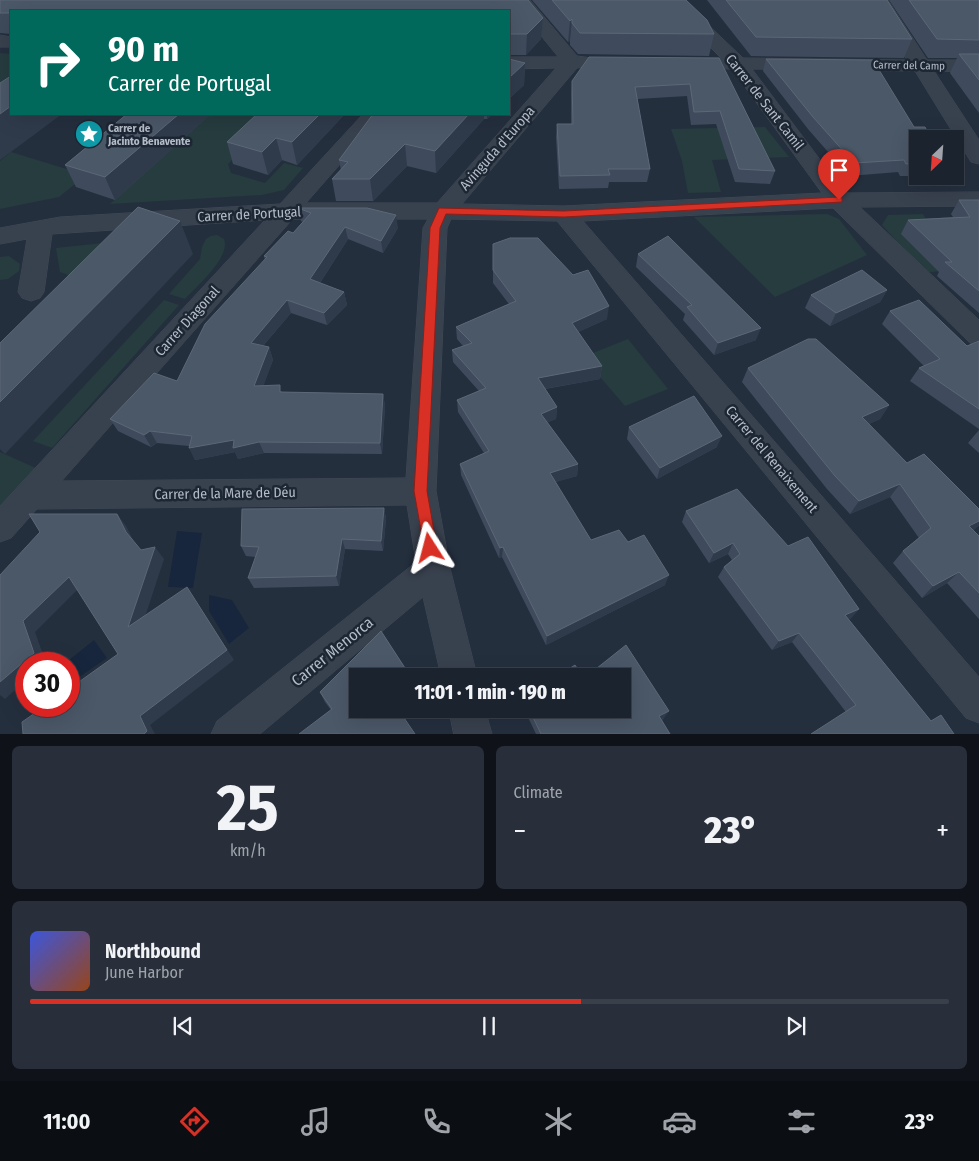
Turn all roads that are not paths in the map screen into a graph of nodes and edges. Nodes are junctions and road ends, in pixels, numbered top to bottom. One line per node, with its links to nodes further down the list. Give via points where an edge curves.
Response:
1 (521, 0): 4 (street)
2 (672, 0): 8 (street, Carrer de Sant Camil)
3 (879, 0): 9 (street)
4 (572, 62): 5 (street); 7 (street); 16 (street, Avinguda d'Europa)
5 (602, 62)
6 (669, 62): 8 (street, Carrer del Camp)
7 (510, 63)
8 (737, 63): 9 (street, Carrer del Camp); 14 (street, Carrer de Sant Camil)
9 (919, 64): 10 (street, Carrer del Camp); 12 (street)
10 (979, 66)
11 (373, 115): 15 (street, Carrer Diagonal)
12 (979, 157)
13 (979, 199): 14 (street, Carrer de Portugal)
14 (839, 200): 17 (street, Carrer de Portugal); 23 (street, Carrer de Sant Camil)
15 (286, 211): 16 (street, Carrer de Portugal); 18 (street, Carrer de Portugal); 21 (street, Carrer Diagonal)
16 (443, 211): 17 (street, Carrer de Portugal); 24 (street, Avinguda d'Europa, via 435,228)
17 (564, 214): 29 (street, Carrer del Renaixement)
18 (214, 227): 19 (street, Carrer de Portugal, via 60,225); 21 (street, via 243,221 256,232)
19 (41, 229): 20 (street, Carrer de Portugal); 22 (street)
20 (0, 236)
21 (257, 244): 25 (street, Carrer Diagonal)
22 (31, 292)
23 (979, 336)
24 (421, 491): 25 (street, Carrer de la Mare de Déu); 27 (street, Avinguda d'Europa)
25 (30, 495): 26 (street, Carrer Diagonal)
26 (0, 528)
27 (433, 568): 28 (street, Avinguda d'Europa); 31 (street, Carrer Menorca)
28 (457, 668)
29 (979, 705)
30 (469, 718): 32 (street)
31 (230, 734)
32 (473, 734)

